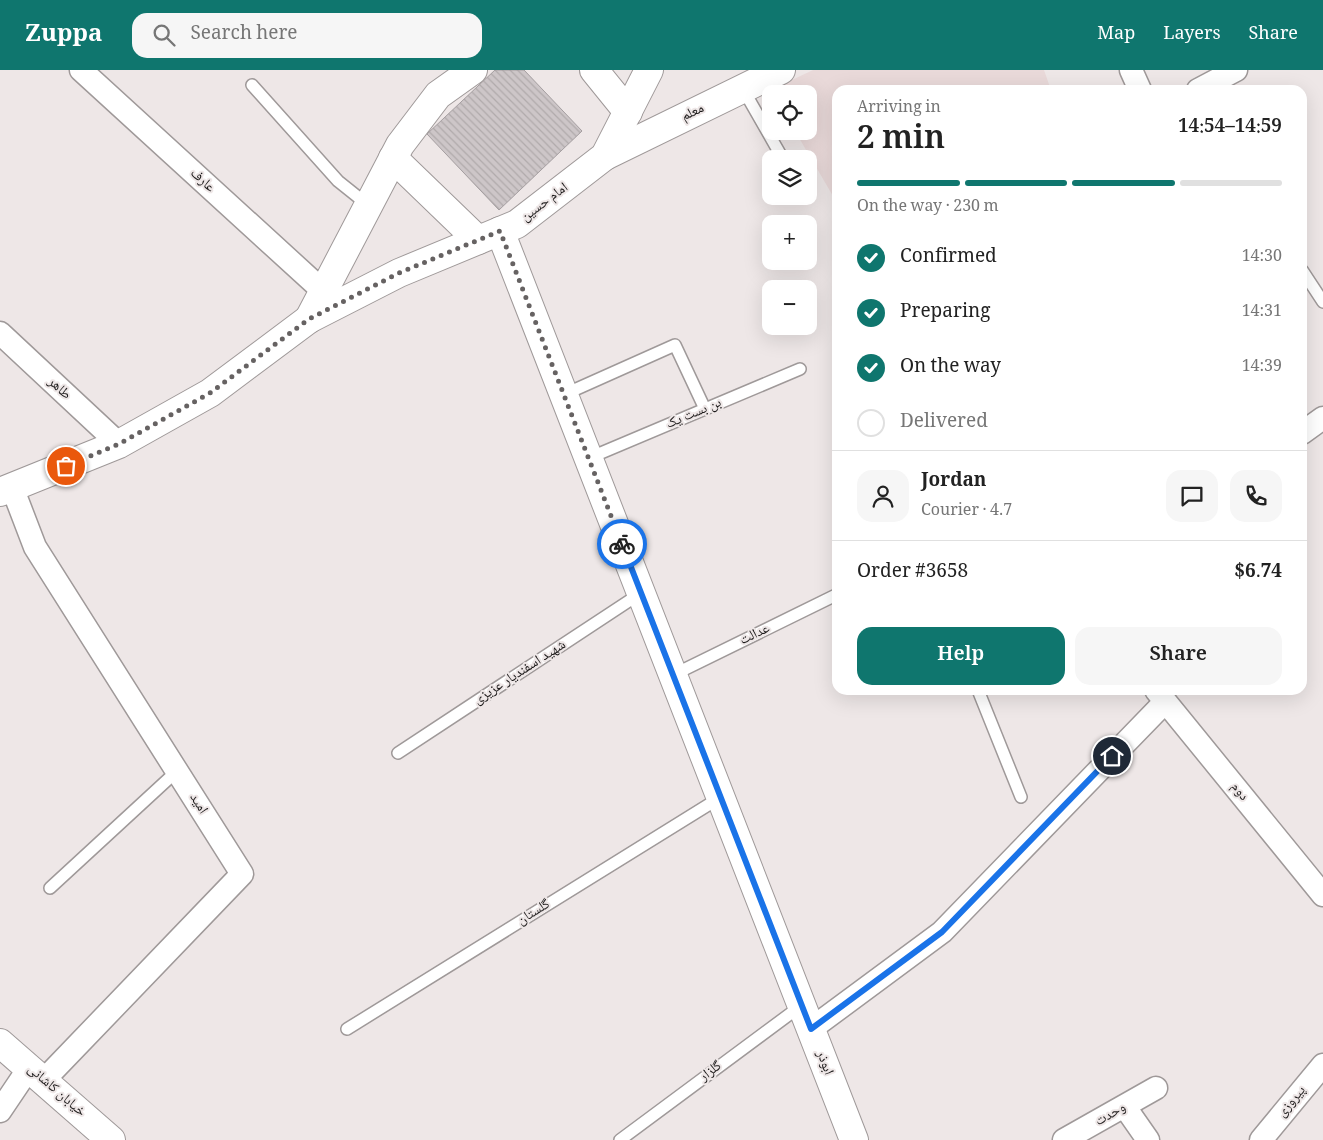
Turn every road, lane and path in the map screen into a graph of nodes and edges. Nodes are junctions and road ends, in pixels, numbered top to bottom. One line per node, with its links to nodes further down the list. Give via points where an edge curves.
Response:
1 (81, 70): 19 (street, عارف)
2 (473, 70): 15 (street, امام حسین, via 438,95)
3 (594, 70): 12 (street)
4 (649, 70): 12 (street, امام حسین)
5 (781, 70): 11 (street, معلم)
6 (1131, 70): 9 (street)
7 (1236, 70): 10 (street)
8 (252, 85): 16 (lane, via 338,181)
9 (1138, 85)
10 (1211, 85)
11 (743, 89): 13 (lane); 14 (street, معلم)
12 (628, 112): 14 (street, امام حسین)
13 (778, 150)
14 (605, 156): 17 (street, امام حسین, via 517,224)
15 (393, 158): 16 (street, امام حسین); 17 (street)
16 (368, 205): 19 (street, امام حسین)
17 (489, 235): 21 (street, امام حسین, via 399,273); 24 (street, ابوذر)
18 (1307, 278): 20 (lane)
19 (323, 291): 21 (street, امام حسین)
20 (1323, 302)
21 (309, 319): 28 (street, امام حسین, via 210,393)
22 (0, 333): 28 (street, طاهر)
23 (800, 369): 25 (lane, بن بست یک)
24 (563, 395): 25 (lane, via 675,346); 29 (street, ابوذر)
25 (705, 409): 29 (lane, بن بست یک)
26 (1323, 418): 27 (street)
27 (1307, 429)
28 (119, 444): 30 (street, امام حسین)
29 (589, 458): 31 (street, ابوذر)
30 (6, 490): 37 (street, امید, via 35,547)
31 (641, 593): 33 (street, ابوذر); 36 (lane, شهید اسفندیار عزیزی)
32 (832, 597): 33 (lane, عدالت)
33 (673, 675): 38 (street, ابوذر)
34 (980, 695): 39 (lane)
35 (1160, 696): 41 (street, دوم); 42 (street, via 942,932)
36 (398, 752)
37 (177, 771): 40 (lane); 46 (street, امید, via 242,874)
38 (721, 797): 42 (street, ابوذر); 43 (lane, گلستان)
39 (1021, 797)
40 (50, 888)
41 (1323, 895)
42 (806, 1017): 51 (lane, گلزار); 52 (street, ابوذر)
43 (347, 1029)
44 (0, 1043): 46 (street, خیابان کاشانی)
45 (1323, 1065): 55 (street, پیروزی)
46 (36, 1075): 49 (street); 50 (street, خیابان کاشانی)
47 (1156, 1088): 48 (street, وحدت)
48 (1124, 1107): 53 (street, وحدت); 54 (street)
49 (0, 1111)
50 (111, 1140)
51 (620, 1140)
52 (854, 1140)
53 (1064, 1140)
54 (1148, 1140)
55 (1261, 1140)

